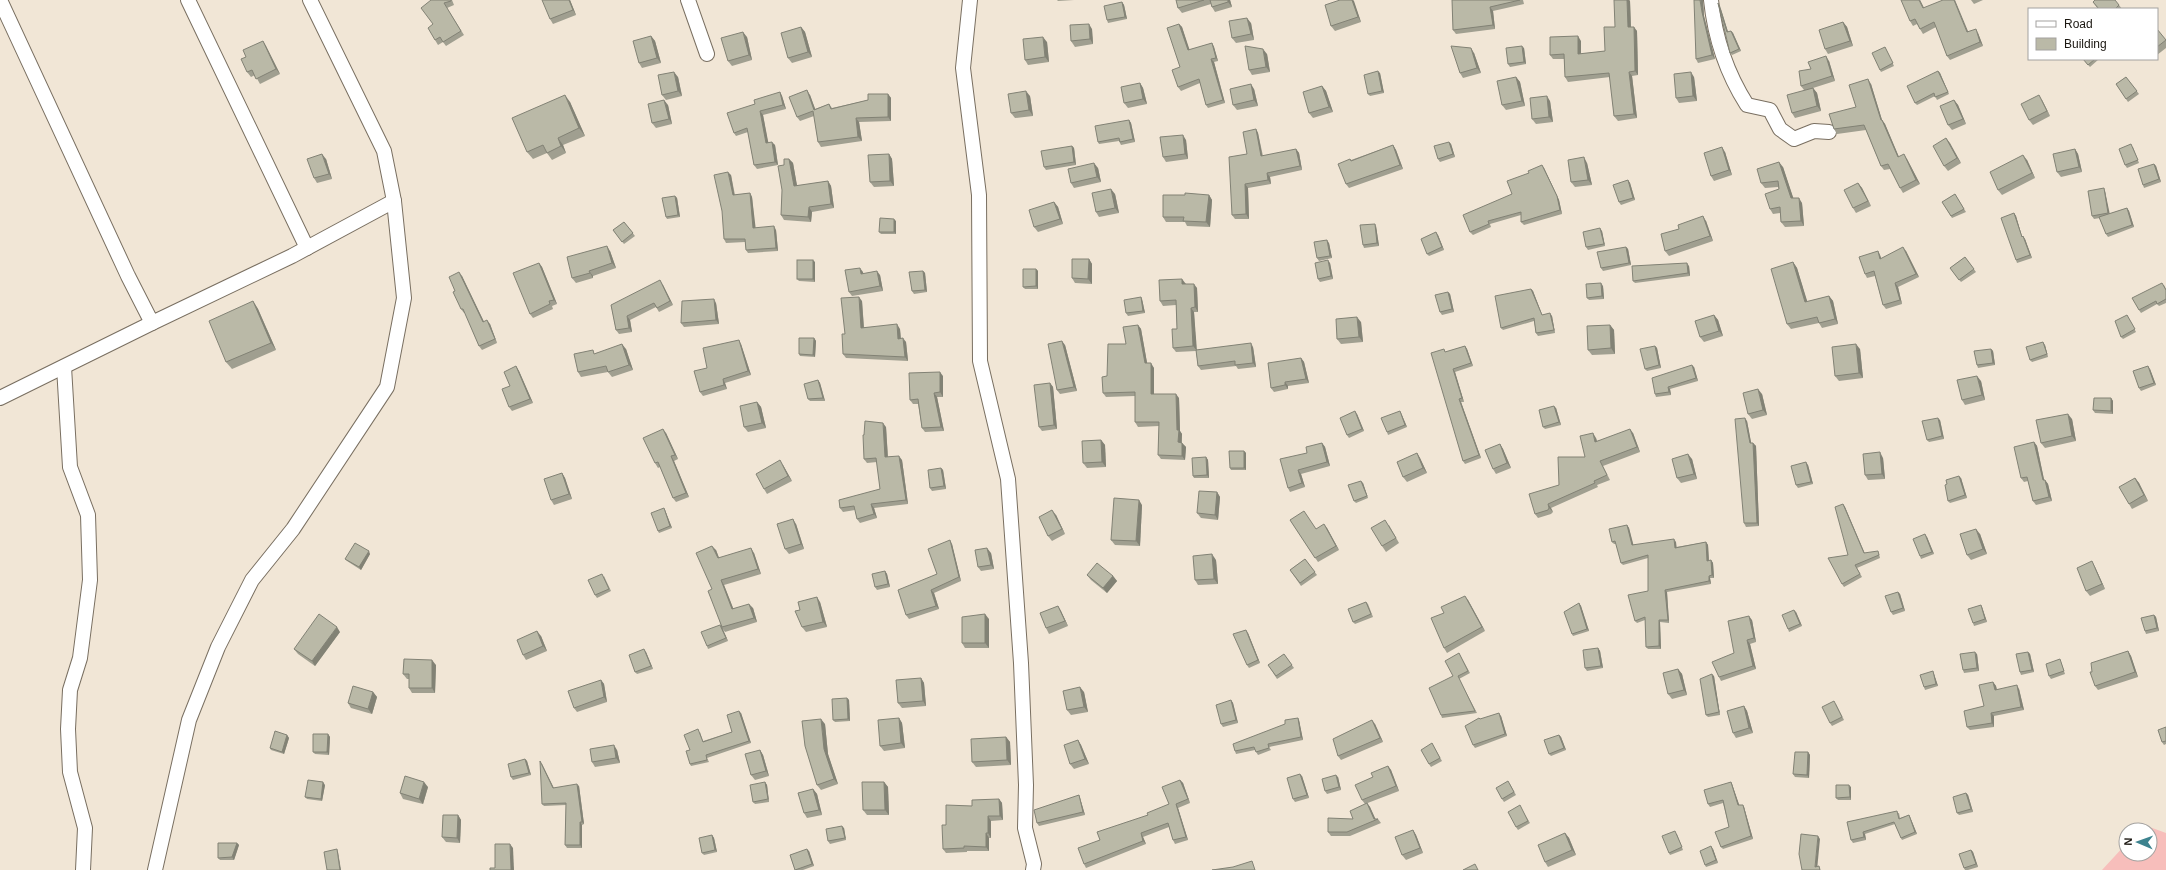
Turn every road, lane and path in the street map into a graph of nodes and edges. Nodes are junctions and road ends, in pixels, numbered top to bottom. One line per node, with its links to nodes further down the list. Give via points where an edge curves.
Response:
1 (0, 0): 11 (street)
2 (188, 0): 10 (street)
3 (310, 0): 9 (street, via 384,151)
4 (688, 0): 7 (street)
5 (970, 0): 16 (street, via 963,68 978,195 980,361 1008,479 1021,663 1026,785 1025,828 1034,864)
6 (1711, 0): 8 (street, via 1718,43 1732,81 1748,105 1770,110 1780,129 1794,139 1814,131)
7 (707, 54)
8 (1829, 132)
9 (394, 201): 10 (street); 15 (street, via 404,298 387,387 293,529 252,580 218,647 189,720)
10 (307, 248): 11 (street)
11 (152, 323): 12 (street)
12 (64, 367): 13 (street); 14 (street, via 70,467 88,514 90,580 80,658 70,690 68,729 70,772 85,828)
13 (0, 398)
14 (83, 870)
15 (155, 870)
16 (1033, 870)

